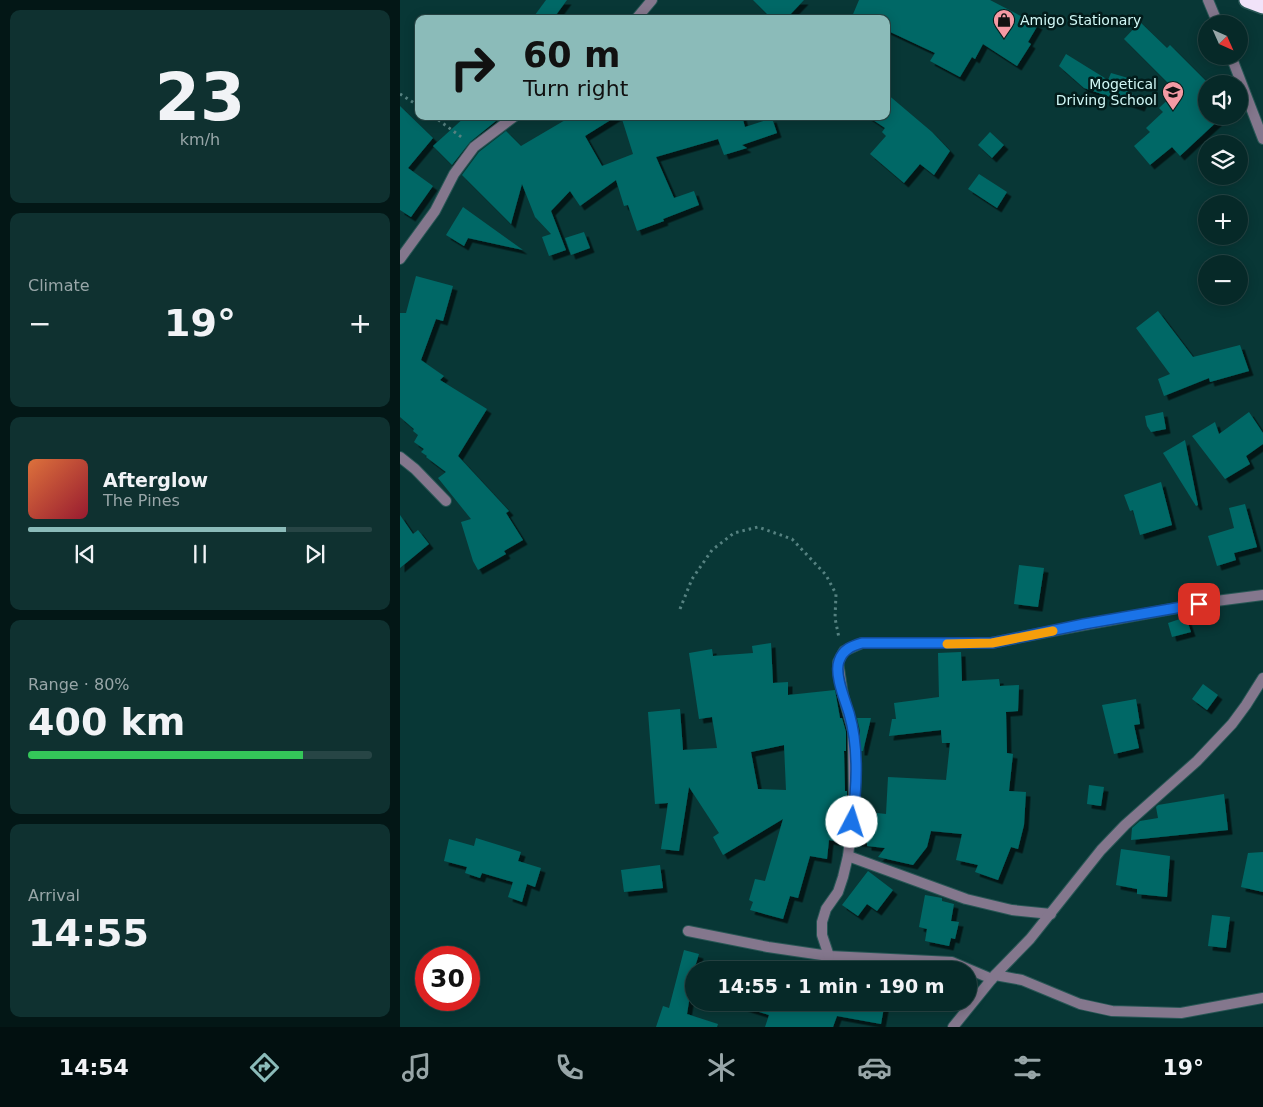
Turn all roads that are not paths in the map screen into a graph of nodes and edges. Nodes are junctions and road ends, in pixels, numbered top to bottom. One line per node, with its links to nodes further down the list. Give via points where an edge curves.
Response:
1 (652, 0): 5 (street)
2 (1208, 0): 6 (street)
3 (1247, 0): 4 (highway)
4 (1263, 6)
5 (639, 15)
6 (1214, 15)
7 (1234, 65): 9 (street)
8 (511, 120): 10 (street, via 474,147 454,174 435,211)
9 (1263, 139)
10 (400, 259)
11 (400, 457): 12 (street)
12 (446, 501)
13 (1263, 595): 15 (street, via 1084,624 992,643 862,643 844,651 838,662 841,688 853,731 855,762)
14 (1263, 678): 16 (street, via 1232,724 1101,850)
15 (848, 856): 16 (street, via 986,905); 18 (street, via 838,892 826,909 822,922 822,935)
16 (1051, 914): 19 (street)
17 (688, 931): 18 (street)
18 (829, 956): 19 (street, via 952,962)
19 (993, 977): 20 (street, via 1022,980 1080,1004 1112,1011 1181,1013); 21 (street)
20 (1263, 998)
21 (953, 1027)

